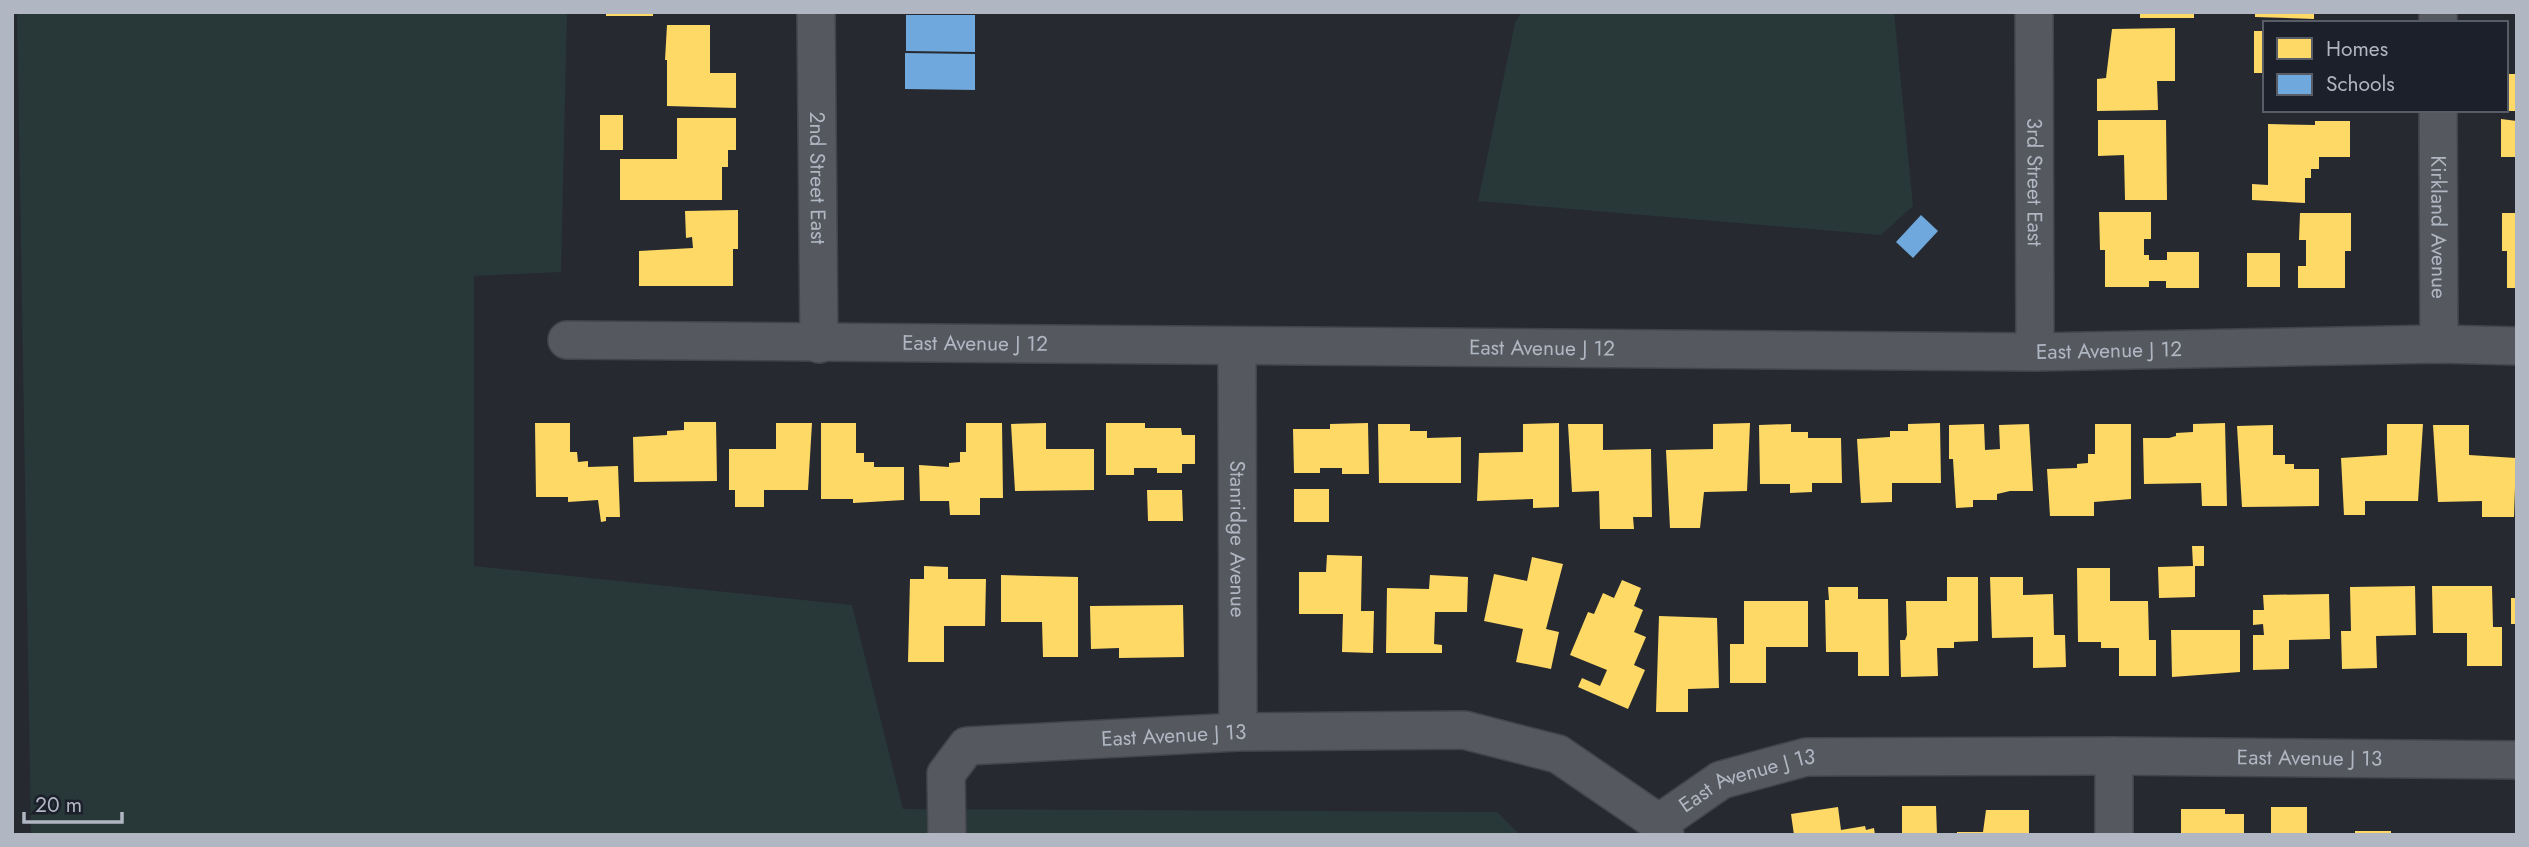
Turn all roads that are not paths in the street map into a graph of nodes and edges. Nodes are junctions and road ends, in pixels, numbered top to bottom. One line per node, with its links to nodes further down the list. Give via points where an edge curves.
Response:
1 (816, 12): 5 (street, 2nd Street East)
2 (2034, 12): 9 (street, 3rd Street East)
3 (2438, 112): 6 (street, Kirkland Avenue)
4 (567, 340): 5 (street, East Avenue J 12)
5 (819, 344): 8 (street, East Avenue J 12)
6 (2440, 344): 7 (street, East Avenue J 12); 9 (street, East Avenue J 12)
7 (2517, 346)
8 (1237, 347): 9 (street, East Avenue J 12); 10 (street, Stanridge Avenue)
9 (2035, 352)
10 (1238, 732): 13 (street, East Avenue J 13, via 1464,730 1558,754); 14 (street, East Avenue J 13, via 967,746 946,774)
11 (2114, 756): 12 (street, East Avenue J 13); 13 (street, East Avenue J 13, via 1806,757 1721,780); 15 (street)
12 (2517, 760)
13 (1662, 829)
14 (947, 835)
15 (2114, 835)

